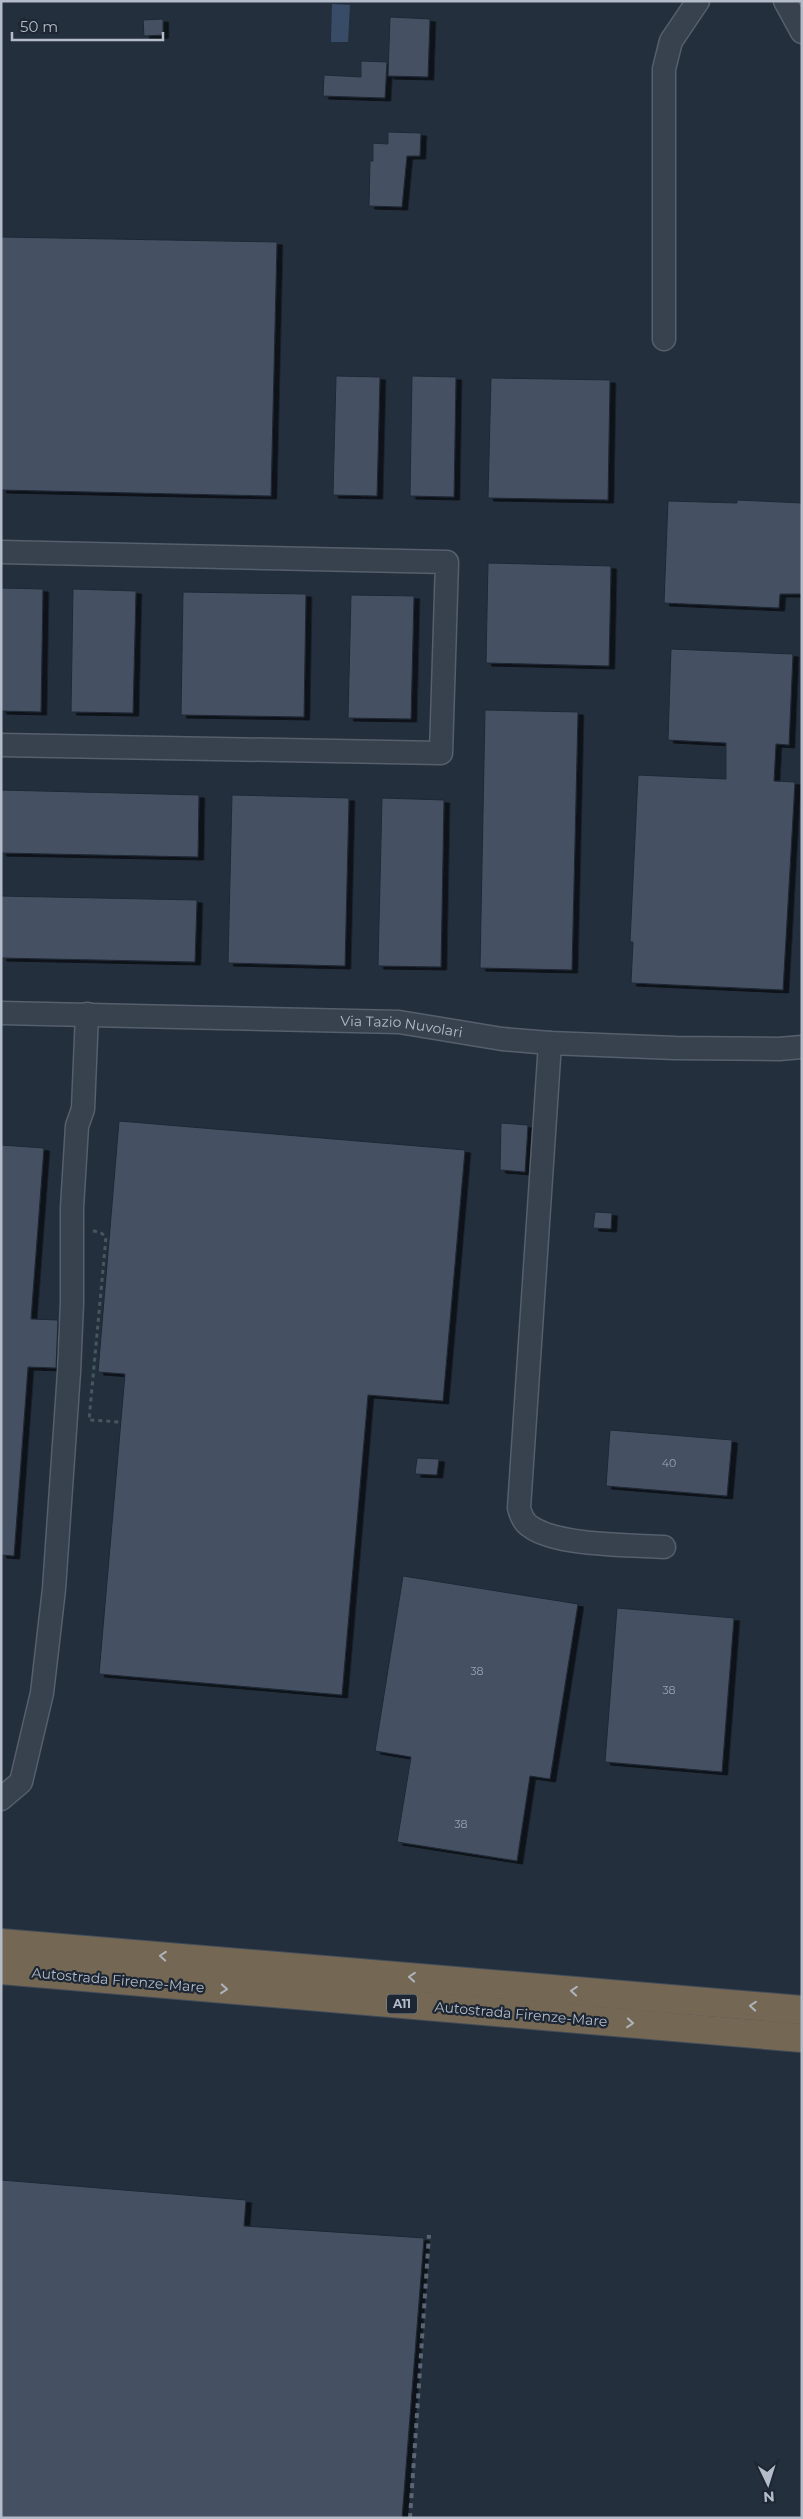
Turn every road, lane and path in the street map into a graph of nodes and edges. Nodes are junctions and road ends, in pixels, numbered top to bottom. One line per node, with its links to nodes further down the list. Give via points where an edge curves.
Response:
1 (698, 1): 4 (street, via 670,41 664,70)
2 (785, 1): 3 (street)
3 (802, 32)
4 (664, 339)
5 (1, 552): 6 (street, via 447,562 441,753)
6 (1, 745)
7 (1, 1013): 8 (street, Via Tazio Nuvolari)
8 (88, 1014): 9 (street, Via Tazio Nuvolari, via 399,1022 502,1039); 12 (street, via 84,1101 77,1126 69,1372 51,1618 42,1693 21,1782)
9 (550, 1043): 10 (street, Via Tazio Nuvolari, via 675,1048); 11 (street, via 519,1508 522,1518 541,1533 576,1541)
10 (802, 1047)
11 (664, 1547)
12 (1, 1799)
13 (1, 1943): 15 (highway, Autostrada Firenze-Mare / A11, one-way to 13)
14 (1, 1970): 16 (highway, Autostrada Firenze-Mare / A11, one-way to 16)
15 (802, 2010)
16 (802, 2038)

